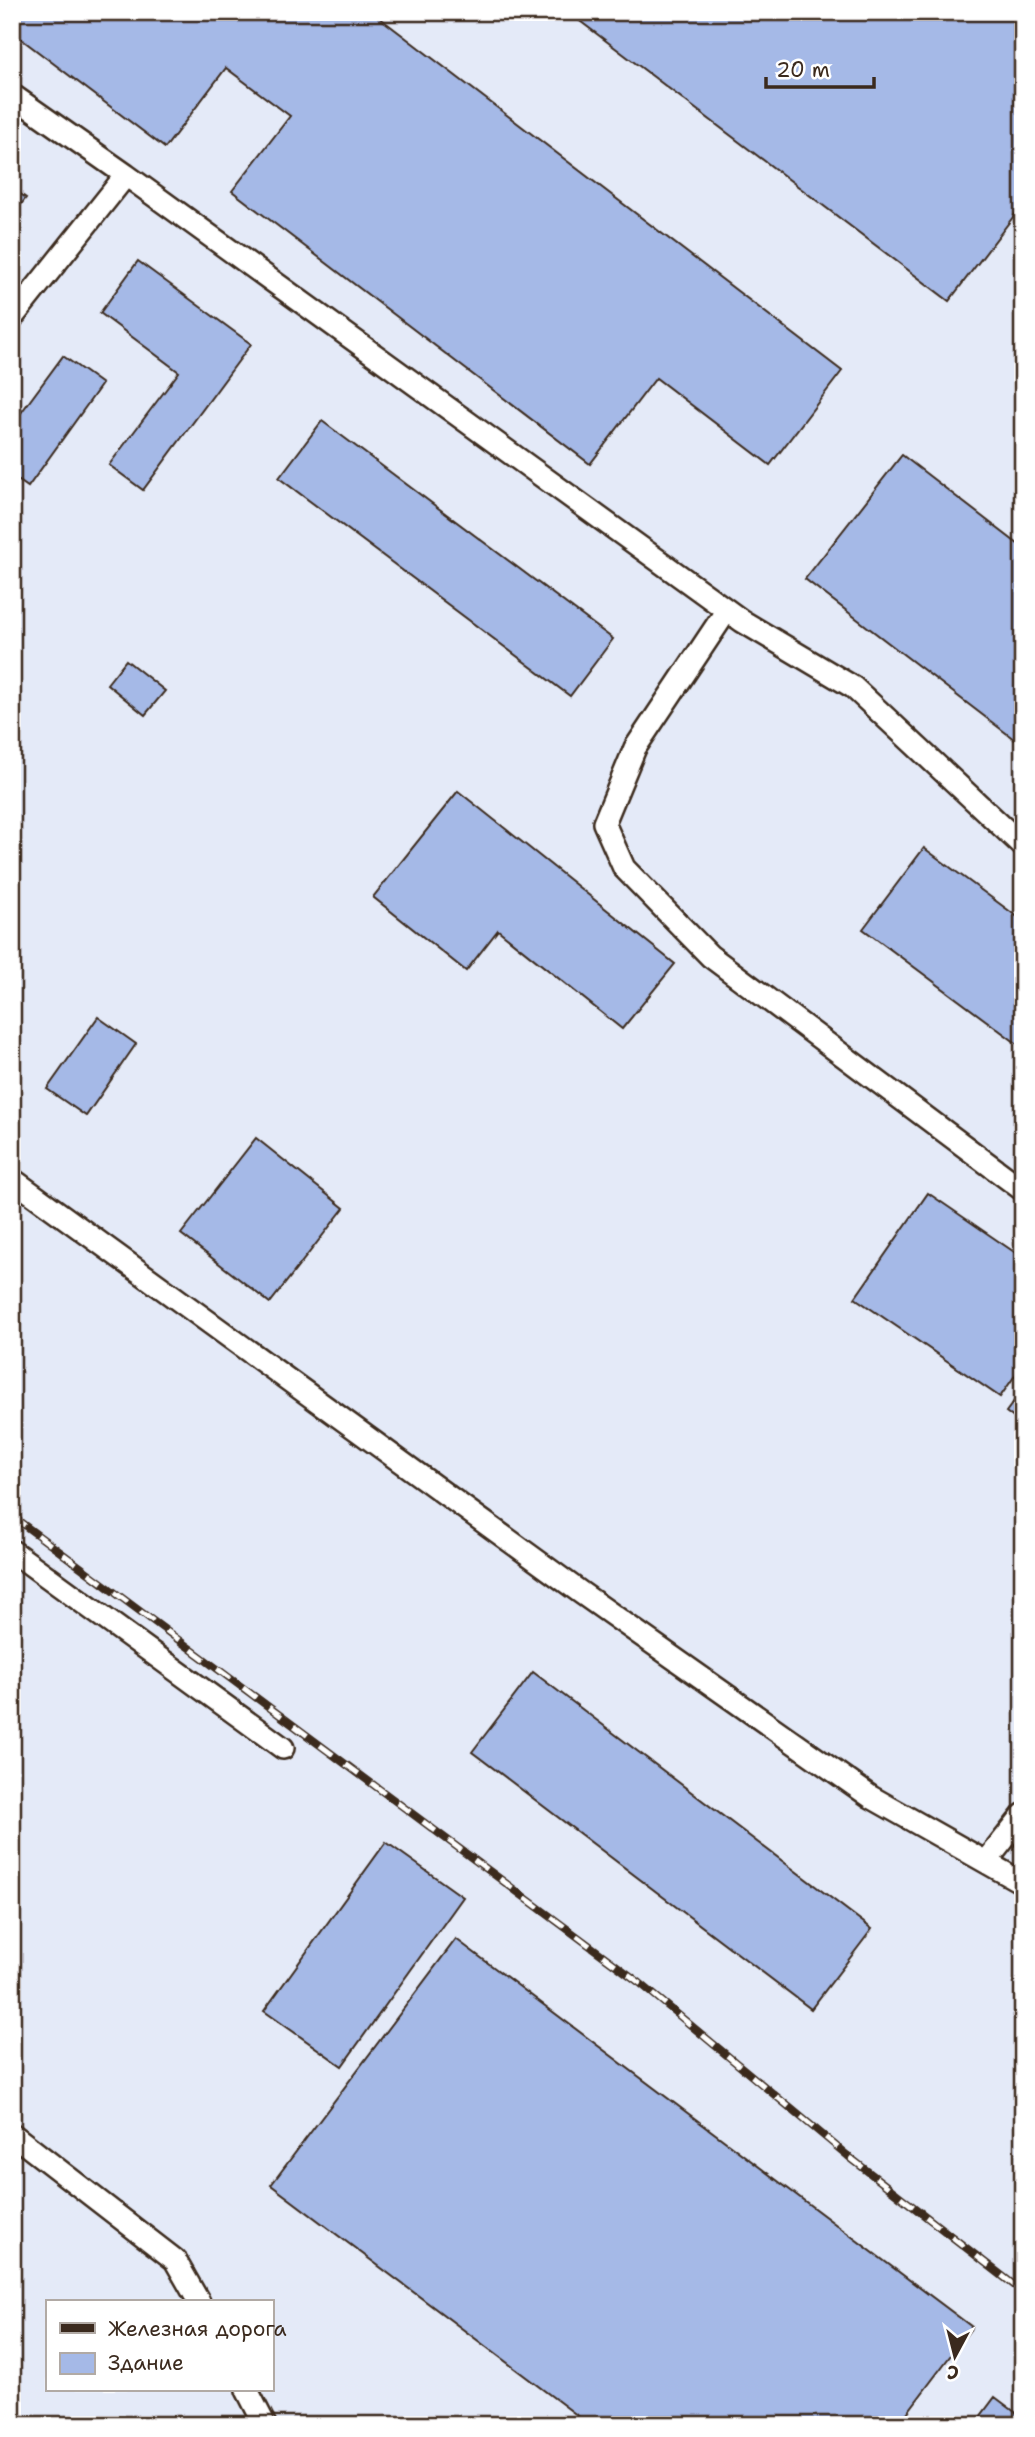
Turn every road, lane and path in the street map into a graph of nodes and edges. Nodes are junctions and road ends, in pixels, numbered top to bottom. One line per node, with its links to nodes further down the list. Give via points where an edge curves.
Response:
1 (12, 95): 2 (lane)
2 (126, 176): 3 (lane); 4 (lane)
3 (12, 318)
4 (727, 610): 5 (lane, via 853,687); 7 (lane, via 635,748 604,823 624,868 709,956)
5 (1023, 846)
6 (12, 1179): 11 (lane, via 871,1797)
7 (1023, 1190)
8 (12, 1551): 9 (lane)
9 (283, 1748)
10 (1023, 1815): 11 (lane)
11 (986, 1862): 12 (lane)
12 (1023, 1883)
13 (12, 2134): 14 (lane, via 175,2260)
14 (198, 2300)
15 (248, 2392): 16 (lane)
16 (265, 2425)

